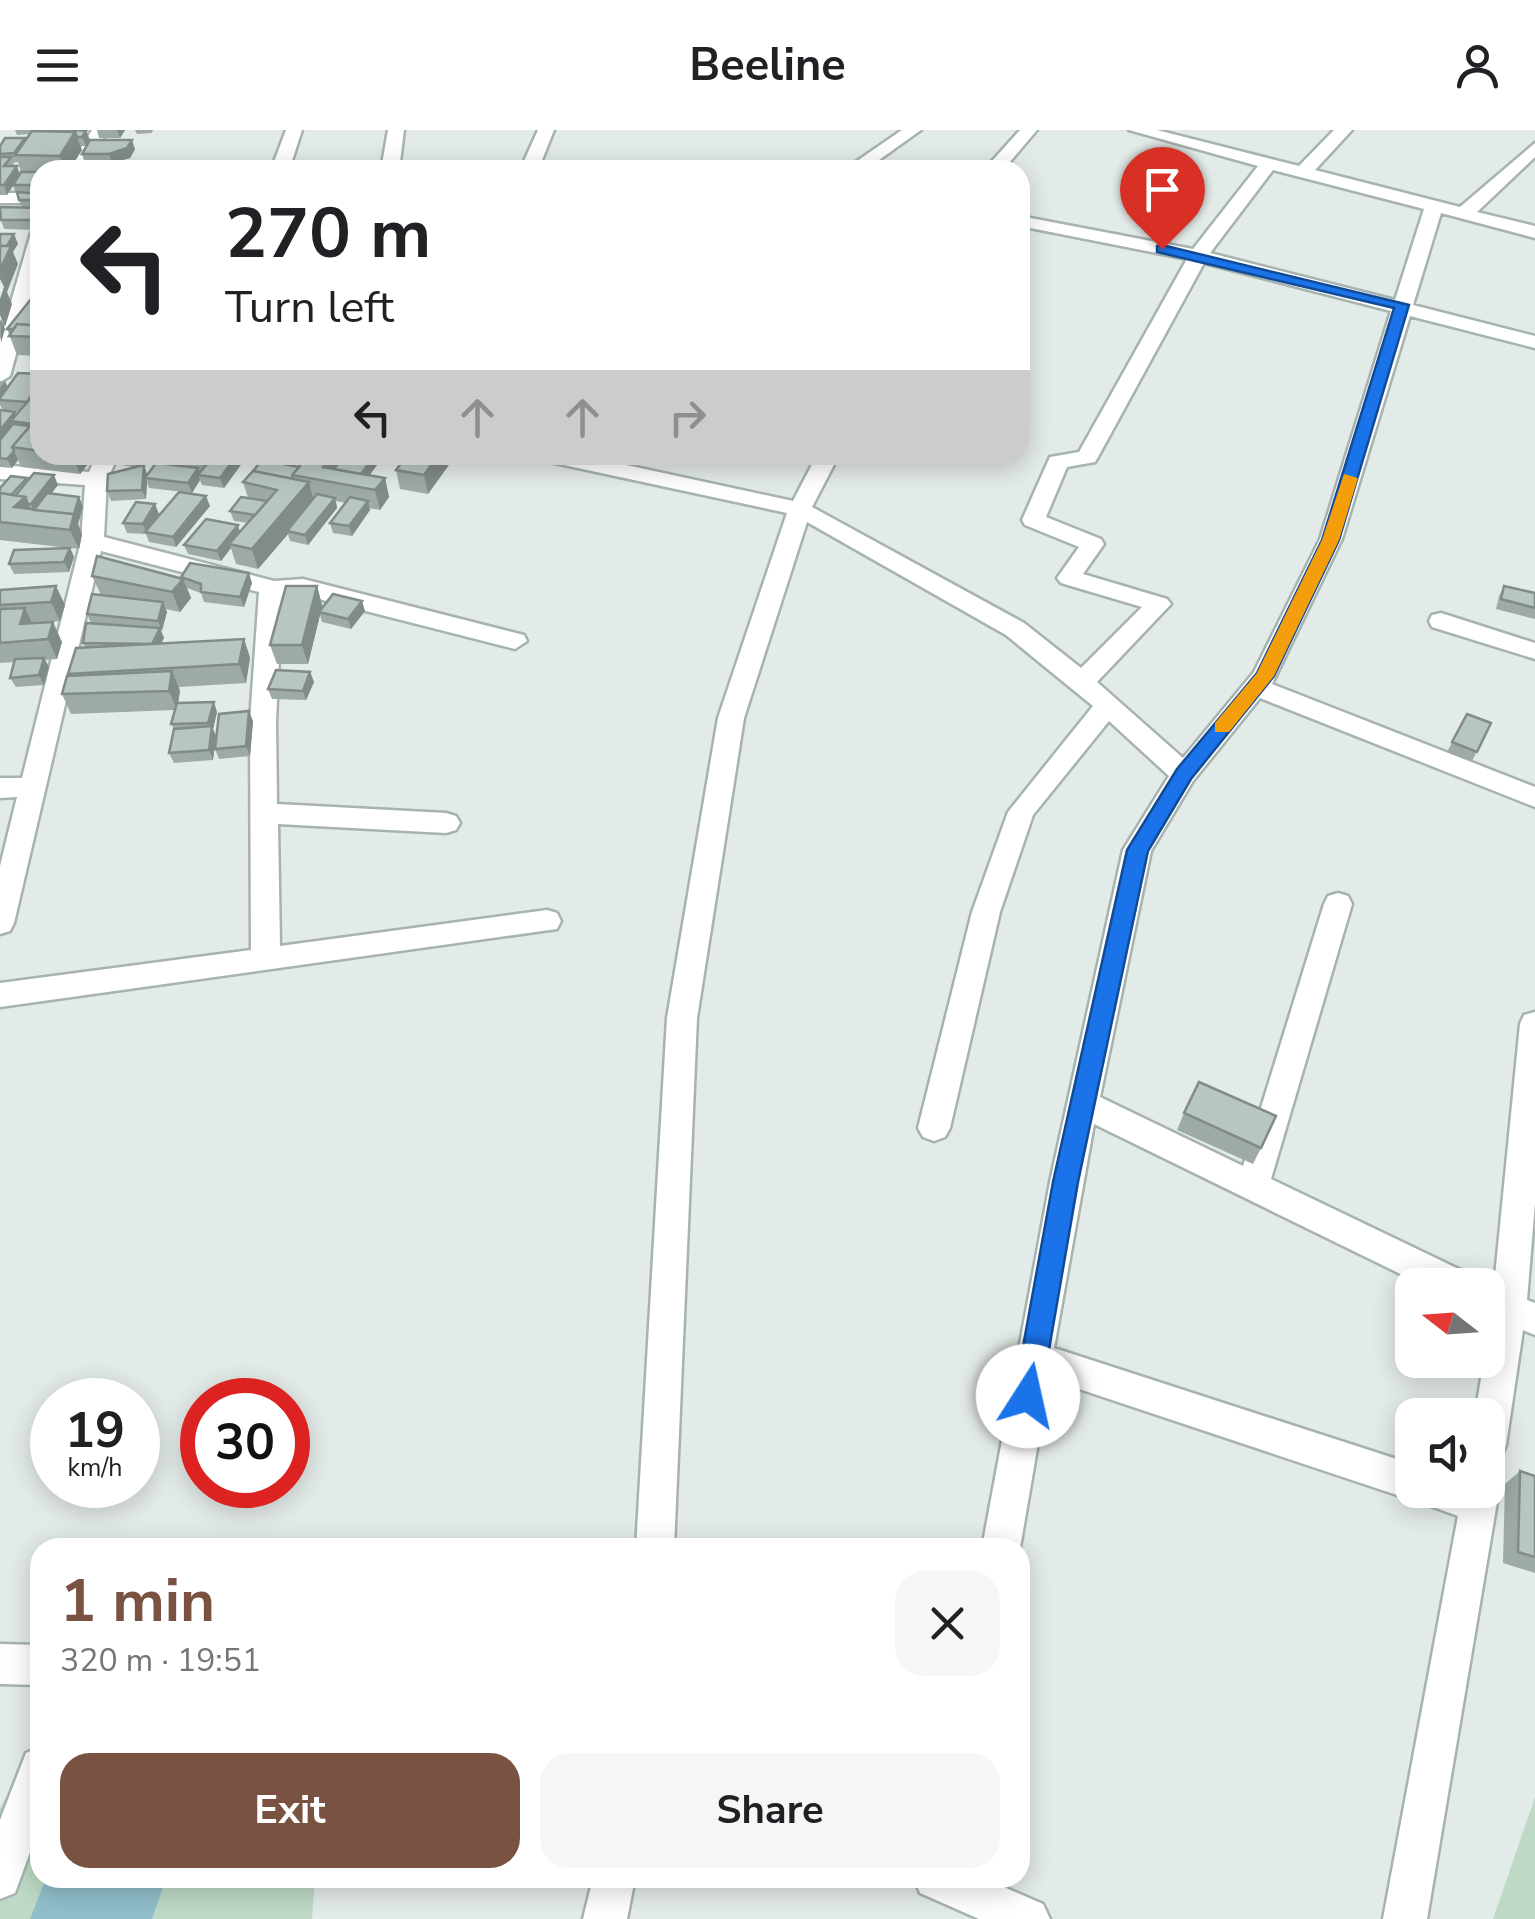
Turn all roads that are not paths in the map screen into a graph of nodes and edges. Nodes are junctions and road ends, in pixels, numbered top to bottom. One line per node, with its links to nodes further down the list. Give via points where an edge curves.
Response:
1 (100, 130): 10 (street)
2 (294, 130): 13 (street)
3 (396, 130): 14 (street)
4 (546, 130): 15 (street)
5 (912, 130): 16 (street)
6 (1028, 130): 17 (street)
7 (1137, 130): 18 (street)
8 (1344, 130): 19 (street)
9 (63, 148): 10 (street)
10 (88, 148): 12 (street)
11 (1535, 148): 23 (street)
12 (81, 160)
13 (284, 160)
14 (392, 160)
15 (533, 160)
16 (868, 160)
17 (1002, 160)
18 (1268, 165): 19 (street); 27 (street)
19 (1302, 173): 22 (street)
20 (0, 198): 21 (street)
21 (30, 198)
22 (1434, 205): 23 (street); 29 (street)
23 (1465, 213): 25 (street)
24 (1030, 223): 27 (street)
25 (1535, 232)
26 (30, 245): 28 (street)
27 (1198, 256): 29 (street); 44 (street, via 1087,457 1058,462 1033,520 1093,544 1069,578 1158,604)
28 (10, 296): 31 (street)
29 (1402, 305): 30 (street); 45 (street, via 1330,540)
30 (1535, 342)
31 (0, 376): 32 (street)
32 (27, 378)
33 (103, 465): 37 (street)
34 (653, 465): 38 (street)
35 (823, 465): 38 (street)
36 (0, 472): 37 (street)
37 (96, 480): 39 (street)
38 (800, 509): 44 (street, via 1015,630); 68 (street, via 731,718 682,1018)
39 (92, 541): 40 (street); 48 (street)
40 (271, 588): 42 (street, via 303,587); 51 (street)
41 (1441, 621): 43 (street)
42 (515, 641)
43 (1535, 651)
44 (1082, 682): 46 (street)
45 (1256, 686): 47 (street); 50 (street)
46 (1108, 705): 47 (street); 60 (street, via 1022,812 986,912)
47 (1184, 774): 59 (street, via 1138,850)
48 (32, 787): 49 (street); 55 (street)
49 (0, 788)
50 (1535, 797)
51 (264, 813): 52 (street); 56 (street)
52 (446, 823)
53 (1338, 904): 61 (street)
54 (547, 920): 56 (street)
55 (0, 923)
56 (266, 960): 57 (street)
57 (0, 996)
58 (1535, 1024): 63 (street)
59 (1082, 1104): 61 (street); 64 (street)
60 (934, 1128)
61 (1253, 1186): 62 (street)
62 (1422, 1268)
63 (1510, 1310): 65 (street)
64 (1034, 1358): 66 (street); 69 (street)
65 (1496, 1398)
66 (1395, 1476)
67 (1477, 1508): 78 (street)
68 (656, 1538)
69 (1002, 1538)
70 (0, 1664): 71 (street)
71 (30, 1666)
72 (30, 1795): 73 (street)
73 (0, 1878)
74 (612, 1888): 76 (street)
75 (958, 1888): 77 (street)
76 (605, 1919)
77 (1028, 1919)
78 (1405, 1919)

